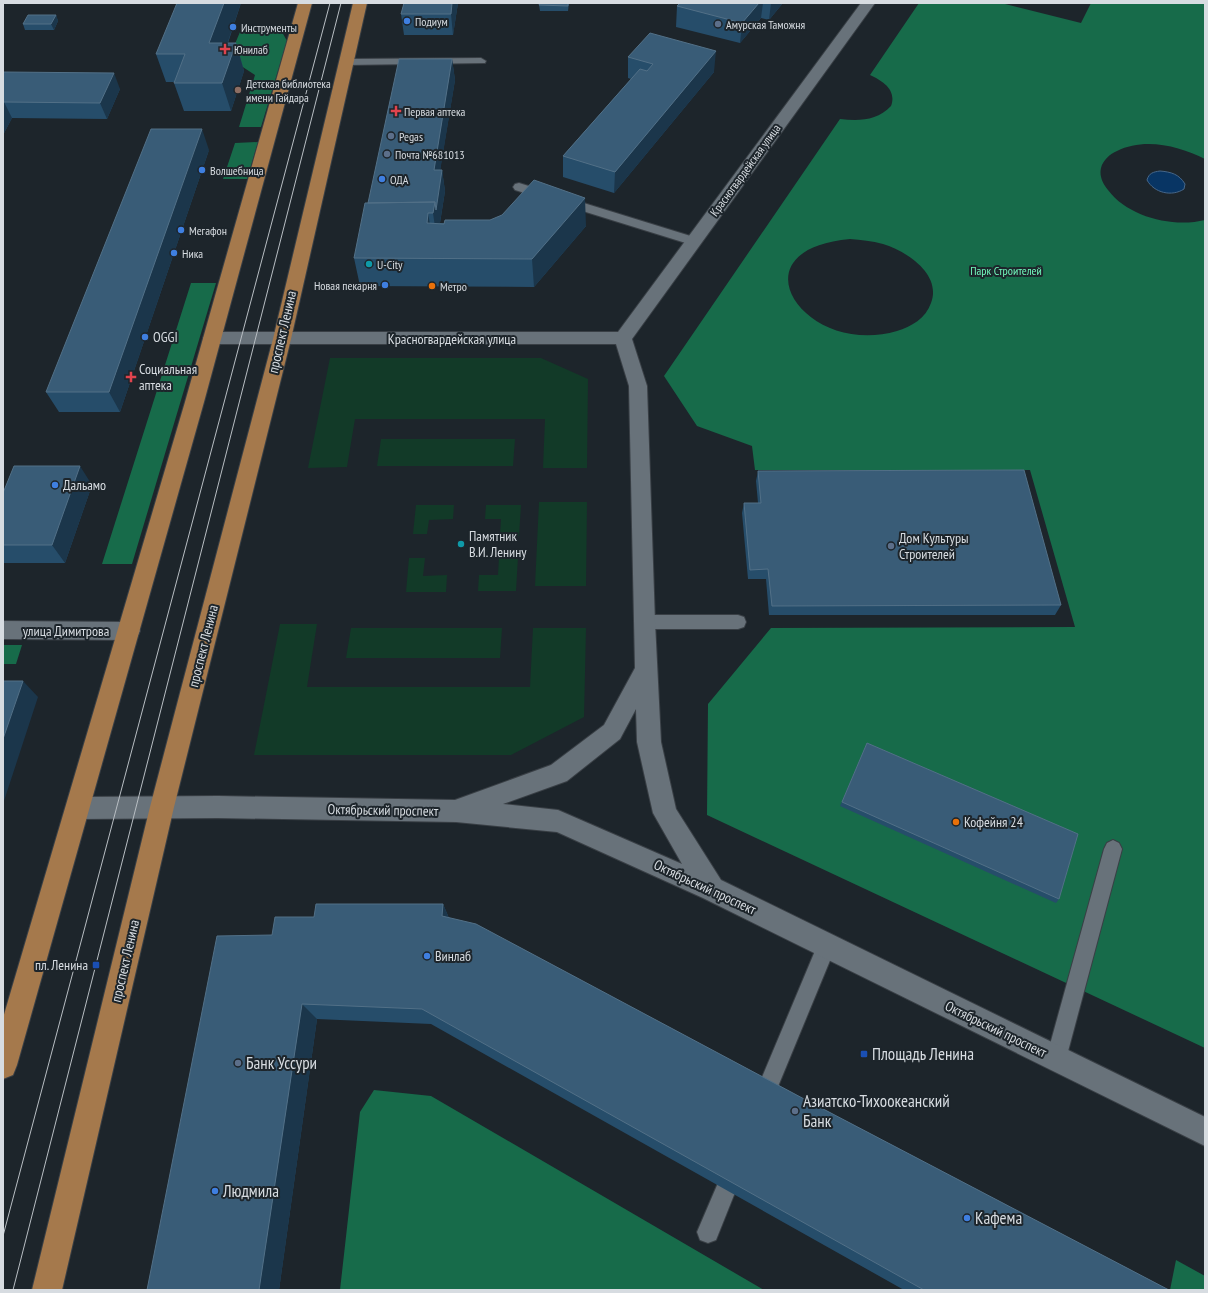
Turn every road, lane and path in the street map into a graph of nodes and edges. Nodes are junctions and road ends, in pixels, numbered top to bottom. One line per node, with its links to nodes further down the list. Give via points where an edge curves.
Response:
1 (305, 3): 8 (highway)
2 (360, 3): 5 (highway, проспект Ленина)
3 (868, 3): 7 (street, Красногвардейская улица)
4 (481, 61): 5 (lane)
5 (346, 62): 10 (highway, проспект Ленина)
6 (519, 187): 7 (lane)
7 (693, 241): 9 (street, Красногвардейская улица)
8 (212, 338): 10 (street, Красногвардейская улица); 14 (highway)
9 (623, 338): 10 (street, Красногвардейская улица); 11 (street, via 638,386)
10 (282, 339): 16 (highway, проспект Ленина)
11 (644, 622): 12 (lane); 15 (street)
12 (738, 622)
13 (3, 630): 14 (street, улица Димитрова)
14 (129, 631): 17 (highway)
15 (646, 669): 18 (street, via 612,732 559,773); 20 (street, via 649,742 665,813)
16 (162, 807): 17 (street, Октябрьский проспект); 18 (street, Октябрьский проспект); 28 (highway, проспект Ленина)
17 (78, 808): 23 (highway)
18 (456, 811): 20 (street, Октябрьский проспект, via 558,821)
19 (1113, 849): 22 (lane)
20 (712, 889): 21 (street, Октябрьский проспект)
21 (827, 946): 22 (street, Октябрьский проспект); 24 (lane)
22 (1056, 1059): 25 (street, Октябрьский проспект)
23 (3, 1065)
24 (765, 1094)
25 (1205, 1132)
26 (725, 1190): 27 (lane)
27 (708, 1232)
28 (47, 1290)

